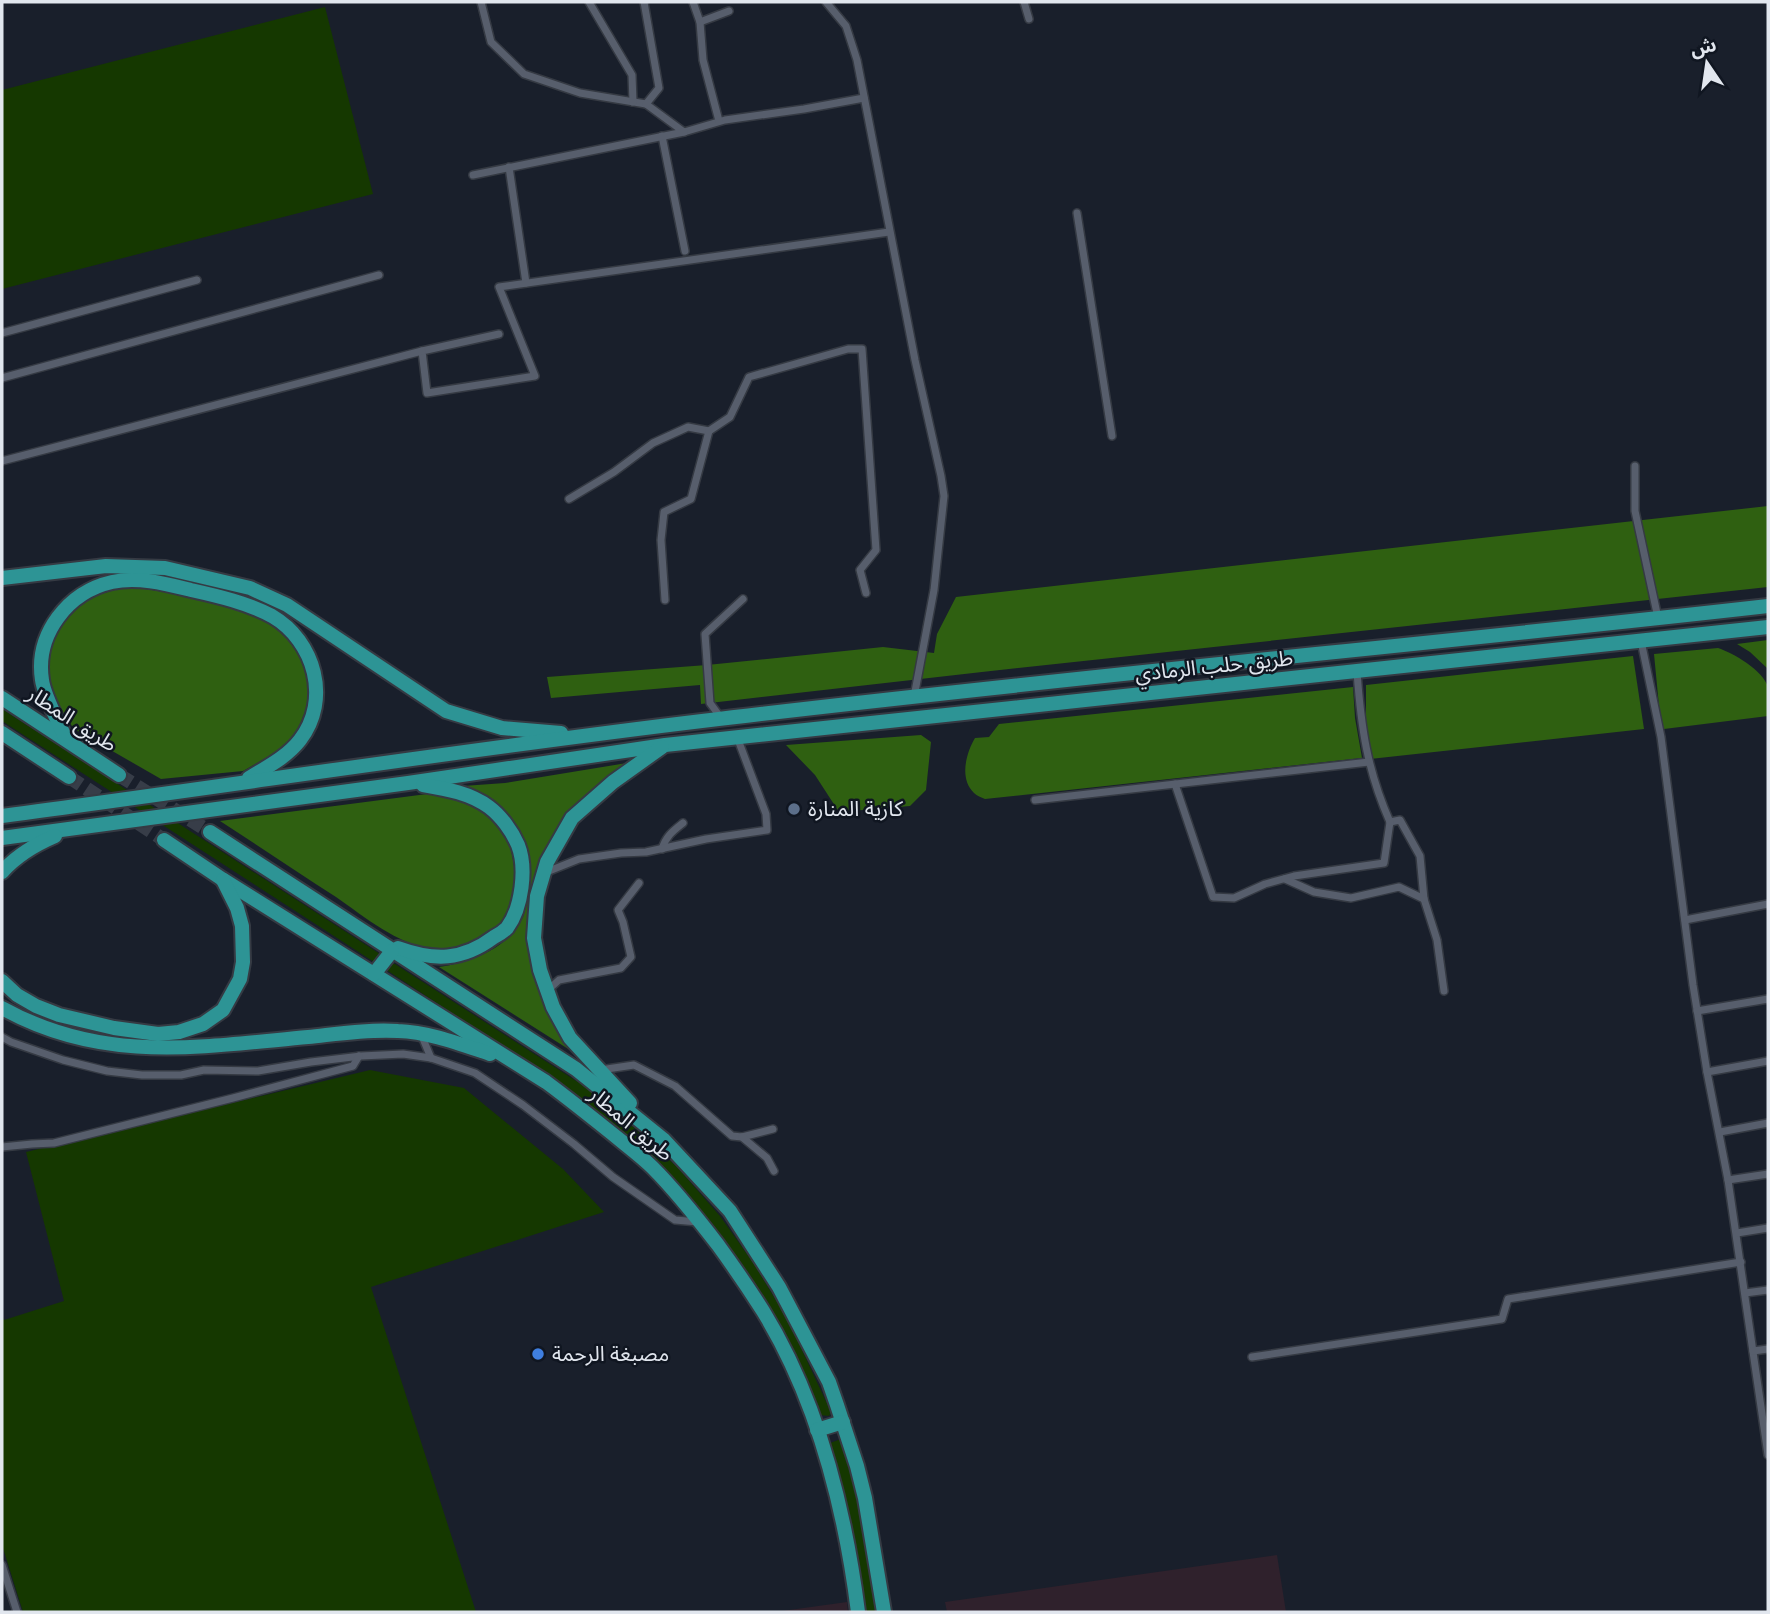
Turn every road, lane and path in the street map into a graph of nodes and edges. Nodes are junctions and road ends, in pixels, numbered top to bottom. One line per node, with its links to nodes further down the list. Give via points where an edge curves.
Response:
1 (481, 2): 11 (street, via 491,42 524,74 580,93)
2 (589, 2): 11 (street, via 632,75)
3 (644, 2): 12 (street, via 659,88)
4 (693, 2): 9 (street)
5 (826, 2): 10 (street, via 846,26)
6 (1024, 2): 8 (street)
7 (729, 10): 9 (street)
8 (1028, 19)
9 (700, 22): 13 (street, via 703,60)
10 (864, 98): 13 (street); 19 (street)
11 (633, 102): 12 (street)
12 (646, 104): 14 (street)
13 (719, 121): 14 (street)
14 (684, 132): 15 (street)
15 (662, 136): 16 (street); 20 (street)
16 (509, 167): 17 (street); 23 (street)
17 (472, 175)
18 (1077, 213): 29 (street)
19 (889, 232): 23 (street); 42 (street, via 944,496 934,590)
20 (685, 251)
21 (379, 275): 27 (street)
22 (197, 280): 24 (street)
23 (526, 283): 26 (street, via 499,287 535,376 427,393)
24 (2, 333)
25 (499, 334): 26 (street)
26 (422, 351): 30 (street)
27 (2, 378)
28 (709, 431): 32 (street, via 688,427 653,443); 34 (street, via 730,416 749,377 862,349 876,550 860,570); 36 (street, via 691,499 664,512)
29 (1112, 436)
30 (2, 461)
31 (1635, 466): 38 (street, via 1635,511)
32 (569, 499)
33 (2, 578): 45 (highway, via 106,566 165,568 250,588 287,604 446,711 502,728 577,735)
34 (866, 593)
35 (743, 599): 44 (street, via 705,634 710,703)
36 (665, 600)
37 (1768, 606): 38 (highway, طريق حلب الرمادي)
38 (1658, 618): 42 (highway, طريق حلب الرمادي)
39 (1768, 627): 40 (highway, طريق حلب الرمادي)
40 (1641, 641): 41 (highway, طريق حلب الرمادي); 72 (street, via 1661,737)
41 (1357, 672): 47 (highway, طريق حلب الرمادي); 50 (street)
42 (909, 697): 44 (highway, طريق حلب الرمادي)
43 (2, 698): 48 (highway, طريق المطار)
44 (722, 718): 45 (highway, طريق حلب الرمادي)
45 (694, 722): 53 (highway)
46 (2, 733): 52 (highway)
47 (737, 737): 49 (highway, طريق حلب الرمادي); 64 (street, via 766,814 766,830)
48 (66, 739): 51 (highway, طريق المطار); 53 (highway, via 42,682 41,662 53,622 73,600 115,581 165,584 216,596 261,611 287,628 307,654 317,686 313,715 300,739 290,751)
49 (665, 745): 54 (highway, طريق حلب الرمادي); 66 (highway, via 572,818)
50 (1369, 762): 55 (street); 58 (street)
51 (119, 775)
52 (69, 777)
53 (244, 781): 57 (highway)
54 (408, 783): 60 (highway, طريق حلب الرمادي); 73 (highway, via 453,790 497,814 519,846 519,905 507,928 481,947 443,958 420,956)
55 (1175, 784): 56 (street); 68 (street, via 1213,897 1234,898)
56 (1035, 800)
57 (2, 816)
58 (1390, 822): 68 (street, via 1384,863); 70 (street, via 1400,820 1420,856)
59 (683, 823): 64 (street)
60 (70, 830): 62 (highway); 65 (highway, via 29,848)
61 (211, 832): 73 (highway, طريق المطار)
62 (2, 838)
63 (163, 840): 67 (highway, طريق المطار)
64 (662, 849): 66 (street, via 579,859)
65 (2, 872)
66 (543, 874): 77 (highway, via 534,938)
67 (222, 879): 75 (highway, طريق المطار); 76 (highway, via 242,926 243,962 240,979 223,1010 203,1024 158,1034 114,1028 36,1006)
68 (1284, 879): 70 (street, via 1314,892 1351,898 1399,887)
69 (639, 883): 77 (street, via 618,910 631,957 621,968 559,980)
70 (1424, 899): 78 (street, via 1437,940)
71 (1768, 904): 72 (street)
72 (1685, 920): 81 (street)
73 (374, 939): 74 (highway, طريق المطار)
74 (392, 951): 75 (highway); 94 (highway, طريق المطار, via 576,1069)
75 (374, 975): 86 (highway, طريق المطار)
76 (2, 981)
77 (547, 991): 88 (highway, via 570,1038)
78 (1444, 991)
79 (1768, 999): 81 (street)
80 (2, 1009): 82 (highway, via 73,1037 141,1048 229,1045 342,1033)
81 (1697, 1011): 89 (street)
82 (421, 1034): 85 (street); 86 (highway)
83 (2, 1037): 84 (street, via 63,1060 142,1076 258,1071)
84 (359, 1056): 85 (street); 95 (street, via 353,1066 144,1121 54,1143)
85 (431, 1058): 99 (street, via 475,1073 675,1220)
86 (512, 1061): 99 (highway, طريق المطار, via 546,1082 643,1159)
87 (1768, 1061): 89 (street)
88 (599, 1070): 93 (street, via 634,1065 675,1086 732,1136); 94 (highway)
89 (1707, 1072): 92 (street)
90 (1768, 1123): 92 (street)
91 (773, 1129): 93 (street)
92 (1720, 1132): 98 (street)
93 (742, 1137): 96 (street, via 767,1158)
94 (664, 1140): 109 (highway, طريق المطار, via 730,1211 779,1287 829,1382)
95 (2, 1147)
96 (774, 1171)
97 (1768, 1174): 98 (street)
98 (1728, 1180): 101 (street)
99 (701, 1223): 110 (highway, طريق المطار, via 764,1312)
100 (1768, 1228): 101 (street)
101 (1737, 1233): 102 (street)
102 (1741, 1262): 104 (street); 107 (street, via 1508,1299 1503,1319)
103 (1768, 1290): 104 (street)
104 (1745, 1293): 106 (street)
105 (1768, 1349): 106 (street)
106 (1753, 1351): 108 (street)
107 (1252, 1357)
108 (1765, 1411): 111 (street)
109 (843, 1422): 110 (highway); 115 (highway, طريق المطار, via 865,1498)
110 (817, 1430): 114 (highway, طريق المطار, via 843,1521)
111 (1768, 1455)
112 (2, 1564): 113 (street)
113 (17, 1612)
114 (858, 1612)
115 (884, 1612)

